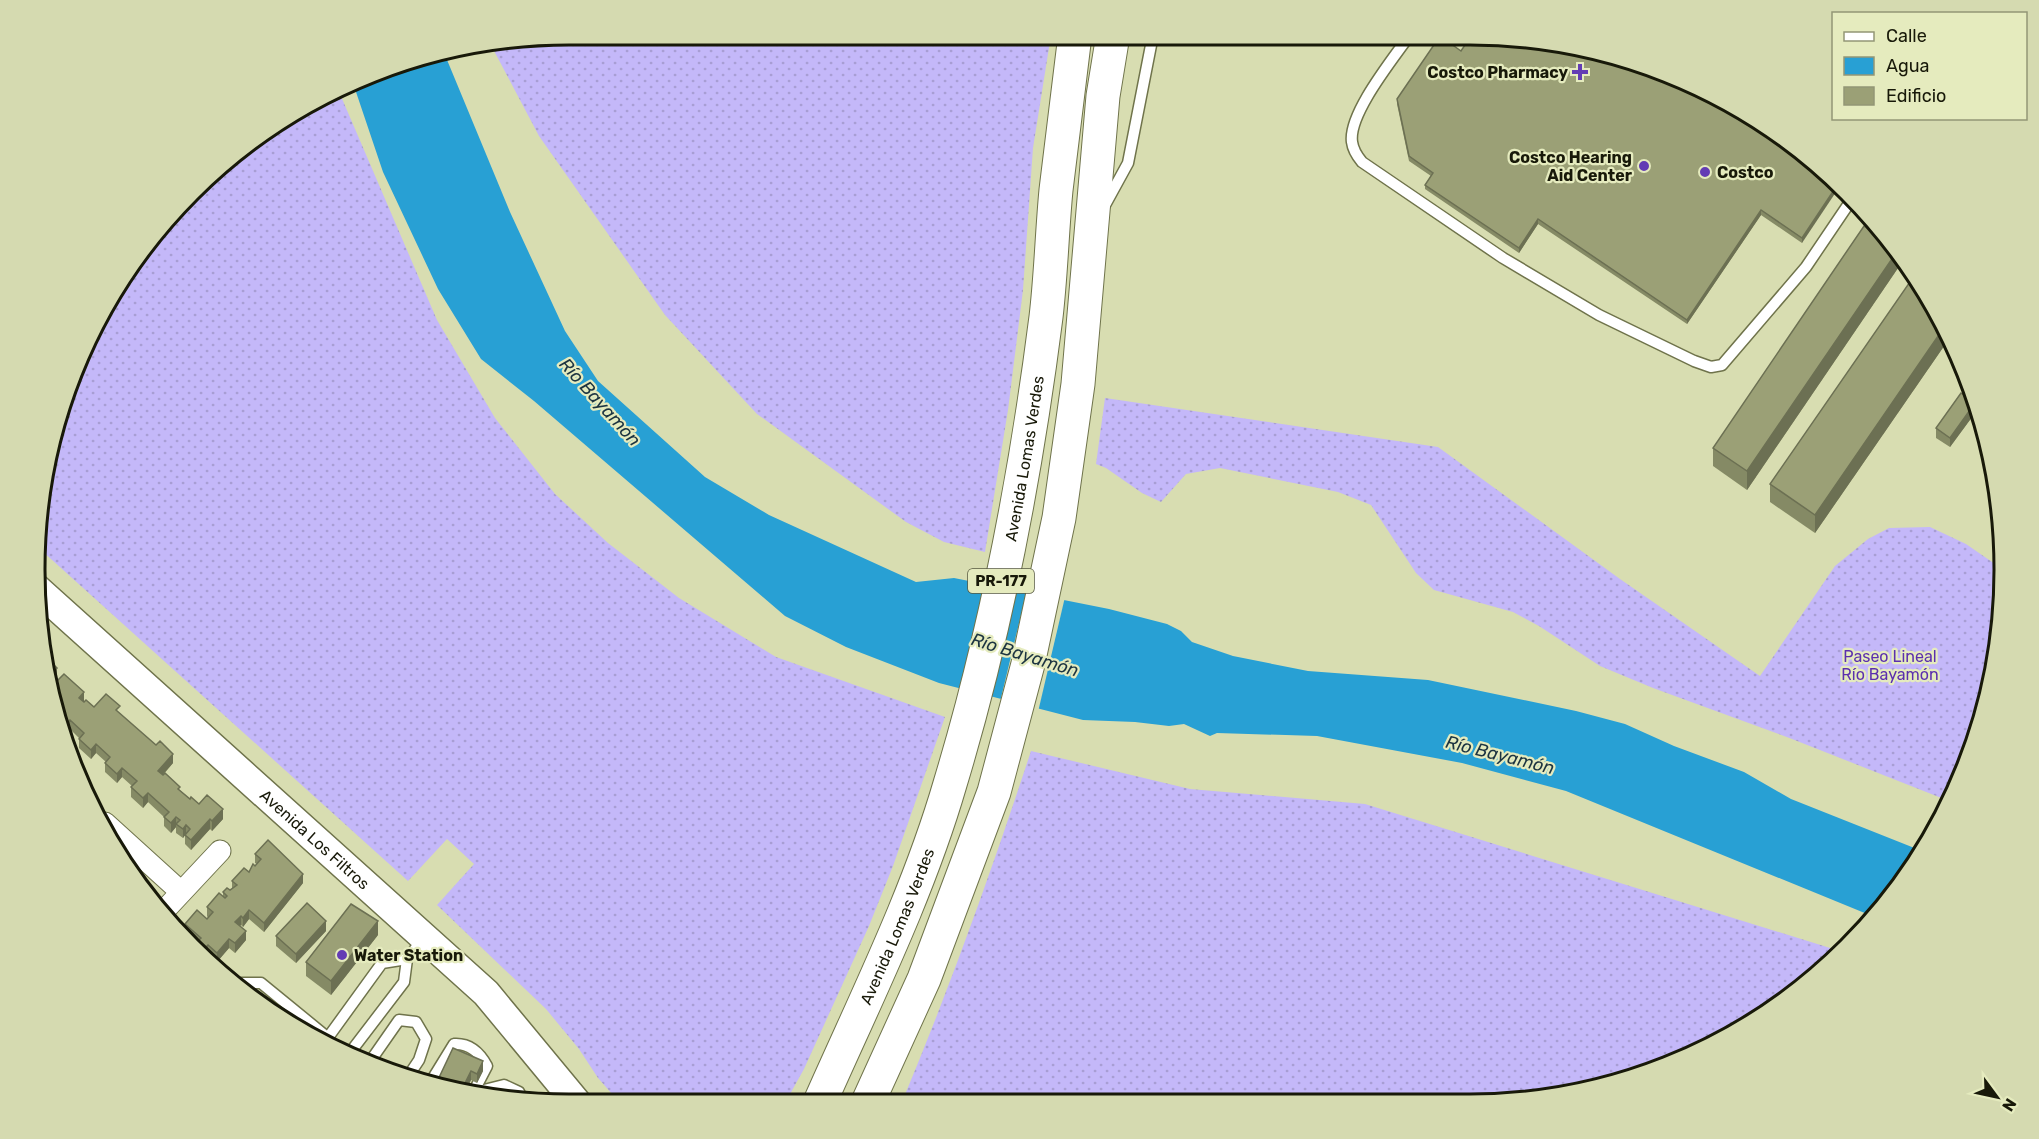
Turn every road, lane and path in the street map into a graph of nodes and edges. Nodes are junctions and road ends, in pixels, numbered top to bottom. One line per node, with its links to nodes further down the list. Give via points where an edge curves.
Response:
1 (1074, 45): 24 (highway, Avenida Lomas Verdes / PR-177, via 1046,316 1025,459 981,674 923,868)
2 (1111, 45): 6 (highway, PR-177)
3 (1151, 45): 6 (lane, via 1128,163)
4 (1403, 45): 5 (lane, via 1360,107 1354,123 1351,140 1362,162 1503,258 1599,315 1711,367 1722,365 1806,267)
5 (1847, 206)
6 (1090, 228): 25 (highway, PR-177, via 1078,384 1059,518 1028,664 994,792 924,979)
7 (46, 597): 12 (main road, Avenida Los Filtros)
8 (115, 832): 10 (street)
9 (220, 851): 10 (street)
10 (182, 892): 11 (street)
11 (168, 907)
12 (416, 948): 15 (lane, via 382,963); 16 (lane, via 404,982); 23 (main road, Avenida Los Filtros, via 486,993)
13 (246, 983): 14 (lane, via 261,983)
14 (307, 1024)
15 (329, 1035)
16 (353, 1047)
17 (374, 1056): 18 (lane, via 399,1020 416,1022 426,1039)
18 (412, 1069)
19 (434, 1076): 20 (lane, via 454,1044 464,1044 480,1054 487,1066)
20 (477, 1086)
21 (491, 1088): 22 (lane, via 504,1085)
22 (518, 1091)
23 (570, 1094)
24 (821, 1094)
25 (872, 1094)

